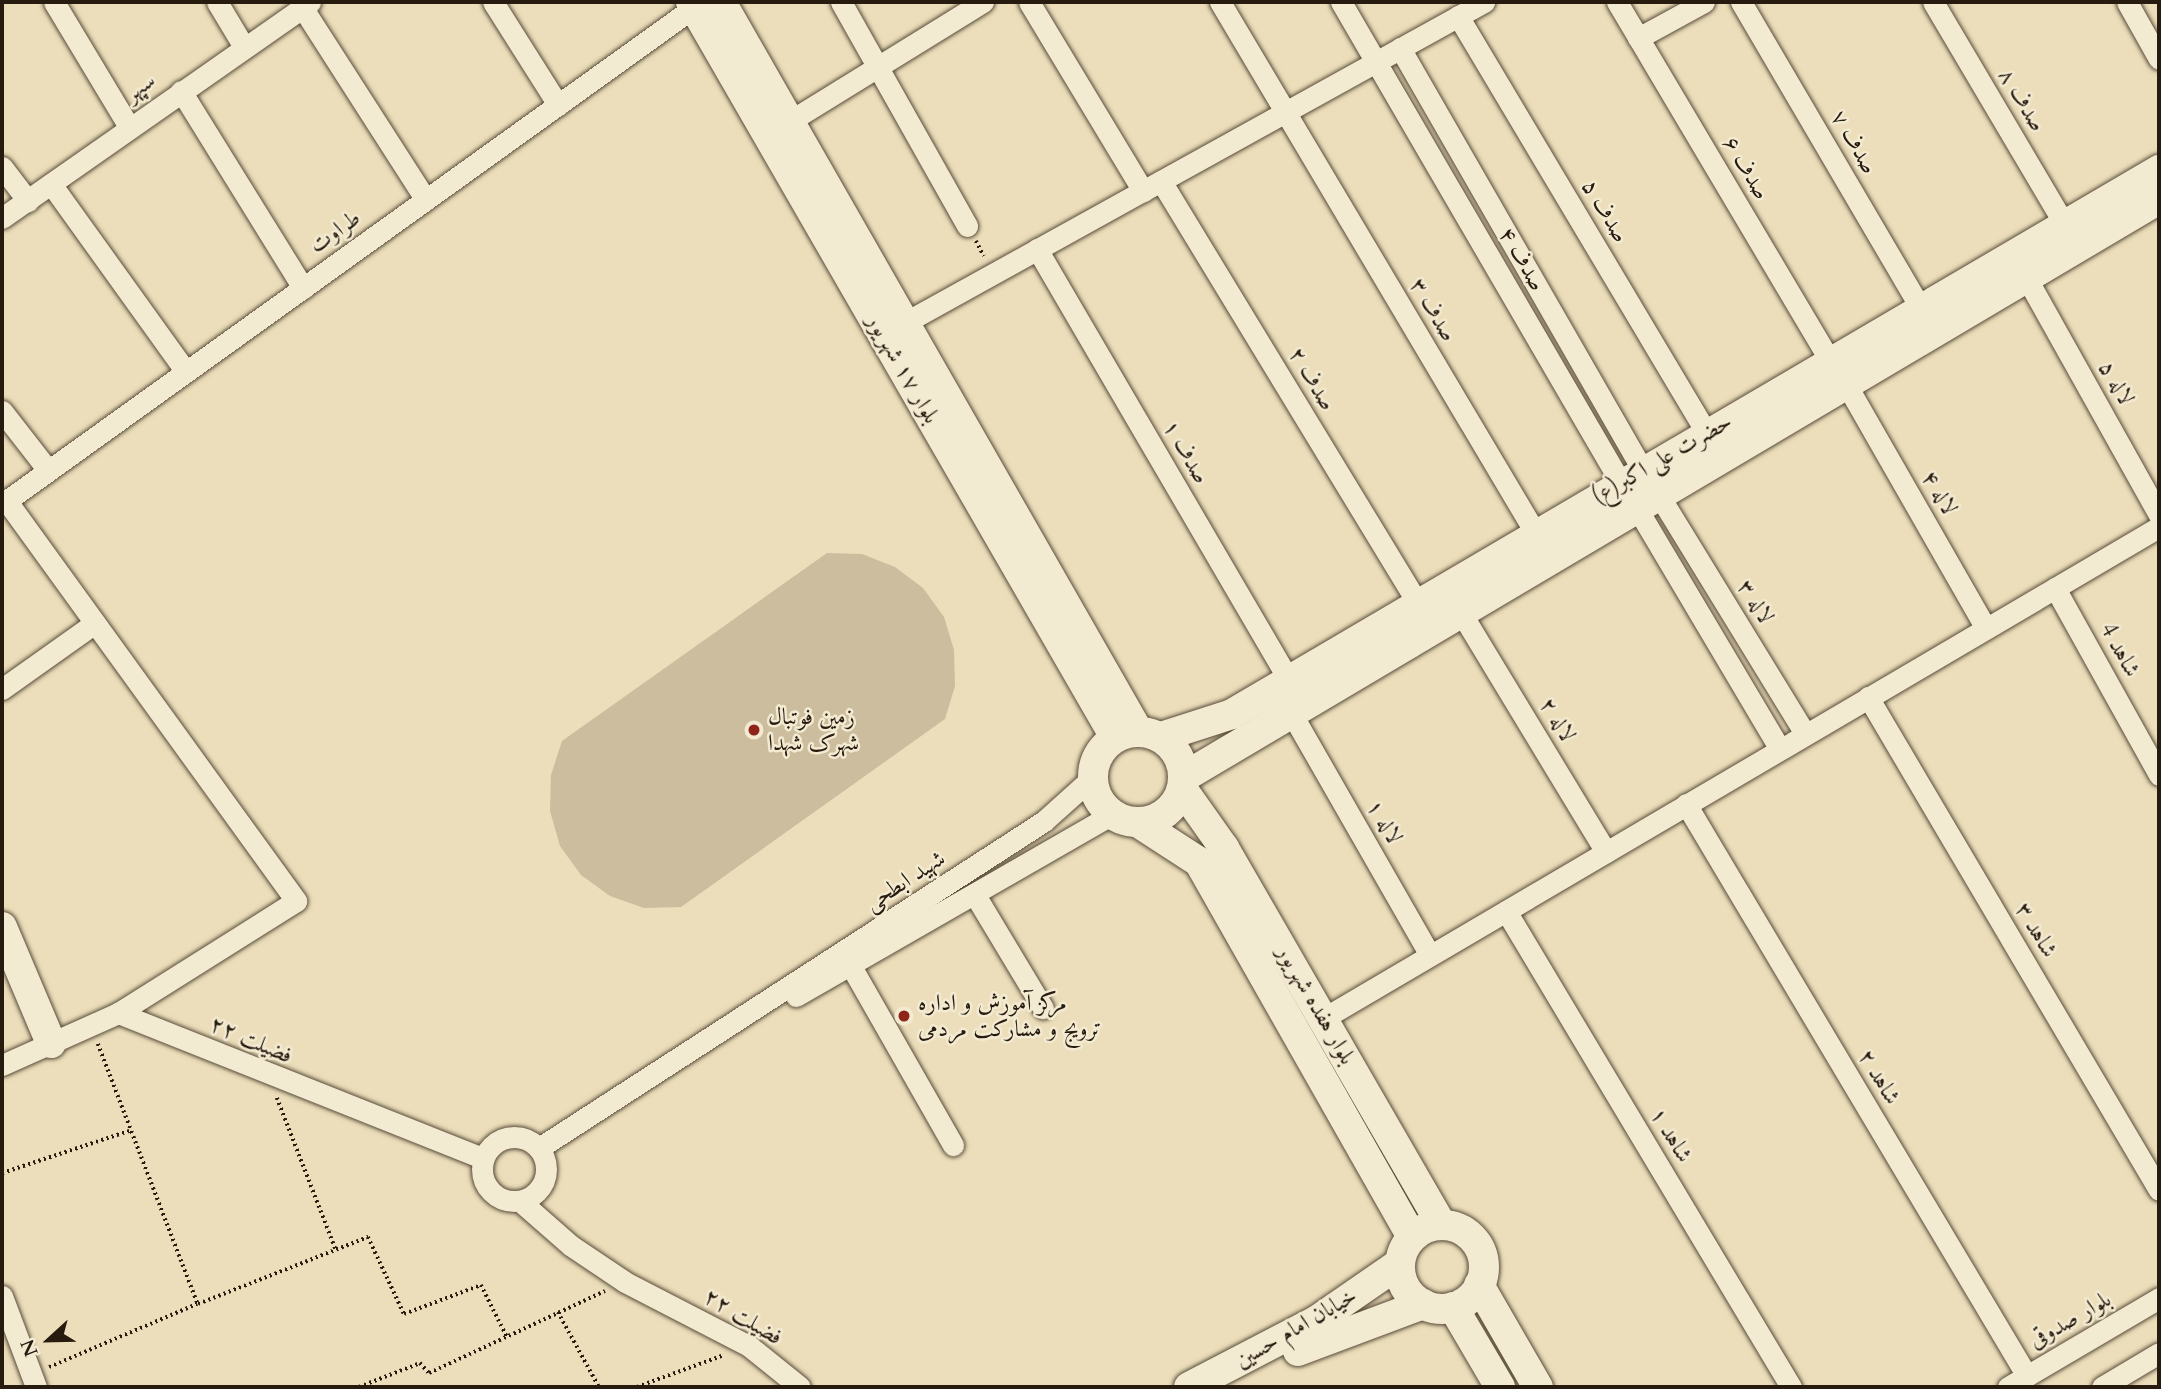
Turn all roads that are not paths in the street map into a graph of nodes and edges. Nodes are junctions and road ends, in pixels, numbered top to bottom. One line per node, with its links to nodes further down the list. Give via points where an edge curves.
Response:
1 (54, 2): 28 (street)
2 (217, 2): 19 (street)
3 (493, 2): 25 (street)
4 (841, 2): 23 (street)
5 (983, 2): 23 (street)
6 (1030, 2): 32 (street, صدف ۲)
7 (1220, 2): 26 (street, صدف ۳)
8 (1341, 2): 22 (street, صدف ۴)
9 (1484, 2): 17 (street)
10 (1617, 2): 18 (street, صدف ۶)
11 (1704, 2): 18 (street)
12 (1741, 2): 43 (street, صدف ۷)
13 (1933, 2): 38 (street, صدف ۸)
14 (2127, 2): 21 (street)
15 (702, 3): 25 (street, طراوت); 27 (street, بلوار ۱۷ شهریور); 68 (street, بلوار ۱۷ شهریور)
16 (306, 4): 19 (street, سپهر); 34 (street)
17 (1458, 16): 20 (street); 48 (street, صدف ۵)
18 (1638, 38): 46 (street, صدف ۶)
19 (244, 47): 24 (street, سپهر)
20 (1400, 48): 22 (street); 50 (street, صدف ۴)
21 (2159, 59)
22 (1378, 61): 26 (street); 50 (street, صدف ۴)
23 (878, 67): 27 (street); 39 (street)
24 (181, 91): 28 (street, سپهر); 42 (street)
25 (558, 105): 34 (street, طراوت)
26 (1284, 113): 32 (street); 55 (street, صدف ۳)
27 (790, 121): 44 (street, بلوار ۱۷ شهریور)
28 (129, 127): 31 (street, سپهر)
29 (2, 167): 35 (street)
30 (2159, 170): 36 (street, حضرت علی اکبر(ع))
31 (51, 184): 35 (street, سپهر); 45 (street)
32 (1152, 186): 40 (street); 57 (street, صدف ۲)
33 (2159, 199): 36 (street, حضرت علی اکبر(ع))
34 (426, 200): 42 (street, طراوت)
35 (27, 201): 37 (street, سپهر)
36 (2123, 206): 38 (street, حضرت علی اکبر(ع)); 41 (street, حضرت علی اکبر(ع))
37 (2, 218)
38 (2065, 225): 43 (street, حضرت علی اکبر(ع))
39 (967, 226)
40 (1037, 250): 44 (street); 62 (street, صدف ۱)
41 (2026, 277): 46 (street, حضرت علی اکبر(ع)); 53 (street, لاله ۵)
42 (303, 288): 45 (street, طراوت)
43 (1921, 309): 46 (street, حضرت علی اکبر(ع))
44 (906, 322): 68 (street, بلوار ۱۷ شهریور)
45 (186, 372): 49 (street, طراوت)
46 (1838, 373): 48 (street, حضرت علی اکبر(ع)); 52 (street, حضرت علی اکبر(ع)); 60 (street, لاله ۴)
47 (2, 411): 49 (street)
48 (1707, 433): 50 (street, حضرت علی اکبر(ع))
49 (48, 470): 51 (street, طراوت)
50 (1632, 476): 52 (street); 55 (street, حضرت علی اکبر(ع))
51 (4, 502): 59 (street)
52 (1649, 504): 58 (street, حضرت علی اکبر(ع)); 67 (street, لاله ۳); 69 (street)
53 (2159, 516)
54 (2159, 527): 56 (street)
55 (1536, 534): 57 (street, حضرت علی اکبر(ع))
56 (2055, 588): 60 (street); 70 (street, شاهد 4)
57 (1418, 604): 61 (street, حضرت علی اکبر(ع))
58 (1463, 617): 64 (street, حضرت علی اکبر(ع)); 75 (street, لاله ۲)
59 (95, 623): 63 (street); 82 (street, via 296,901)
60 (1986, 628): 65 (street)
61 (1322, 661): 62 (street, حضرت علی اکبر(ع)); 64 (street)
62 (1289, 680): 68 (street, حضرت علی اکبر(ع), via 1232,714)
63 (2, 689)
64 (1338, 689): 66 (street, حضرت علی اکبر(ع))
65 (1868, 697): 67 (street); 90 (street, شاهد ۳)
66 (1293, 716): 72 (street, حضرت علی اکبر(ع)); 79 (street, لاله ۱)
67 (1805, 734): 69 (street)
68 (1138, 735): 71 (street, via 1098,754); 72 (street, via 1178,754)
69 (1780, 749): 73 (street)
70 (2159, 775)
71 (1093, 777): 74 (street, via 1099,800); 84 (street, شهید ابطحی, via 1044,821)
72 (1183, 783): 74 (street, via 1166,813); 83 (street, بلوار هفده شهریور)
73 (1686, 804): 75 (street); 99 (street, شاهد ۲)
74 (1126, 819): 76 (street, شهید ابطحی); 93 (street, بلوار هفده شهریور, via 1199,862)
75 (1606, 852): 77 (street)
76 (975, 895): 80 (street, شهید ابطحی); 81 (street)
77 (1506, 911): 79 (street); 106 (street, شاهد ۱)
78 (2, 927): 85 (street)
79 (1430, 955): 83 (street)
80 (852, 968): 84 (street, شهید ابطحی); 87 (street)
81 (1043, 1008)
82 (118, 1013): 85 (street); 89 (street, فضیلت ۲۲, via 268,1077)
83 (1324, 1017): 92 (street, بلوار هفده شهریور)
84 (739, 1019): 88 (street, شهید ابطحی)
85 (51, 1043): 86 (street)
86 (2, 1065)
87 (953, 1145)
88 (539, 1148): 89 (street, via 508,1137); 91 (street, via 544,1180)
89 (483, 1158): 91 (street, via 489,1190)
90 (2159, 1190)
91 (520, 1201): 101 (street, فضیلت ۲۲, via 625,1282 749,1346)
92 (1442, 1225): 93 (street); 94 (street, via 1466,1232 1477,1244 1483,1260)
93 (1406, 1250): 97 (street, via 1408,1290); 102 (street, خیابان امام حسین, via 1316,1321)
94 (1479, 1285): 97 (street); 105 (street)
95 (2, 1296): 100 (street)
96 (2159, 1298): 99 (street, بلوار صدوقی)
97 (1438, 1306): 103 (street, خیابان امام حسین, via 1348,1328); 104 (street)
98 (2159, 1353): 108 (street)
99 (2028, 1376): 107 (street, بلوار صدوقی)
100 (34, 1381)
101 (800, 1387)
102 (1189, 1387)
103 (1222, 1387)
104 (1500, 1387)
105 (1538, 1387)
106 (1791, 1387)
107 (2008, 1387)
108 (2102, 1387)

